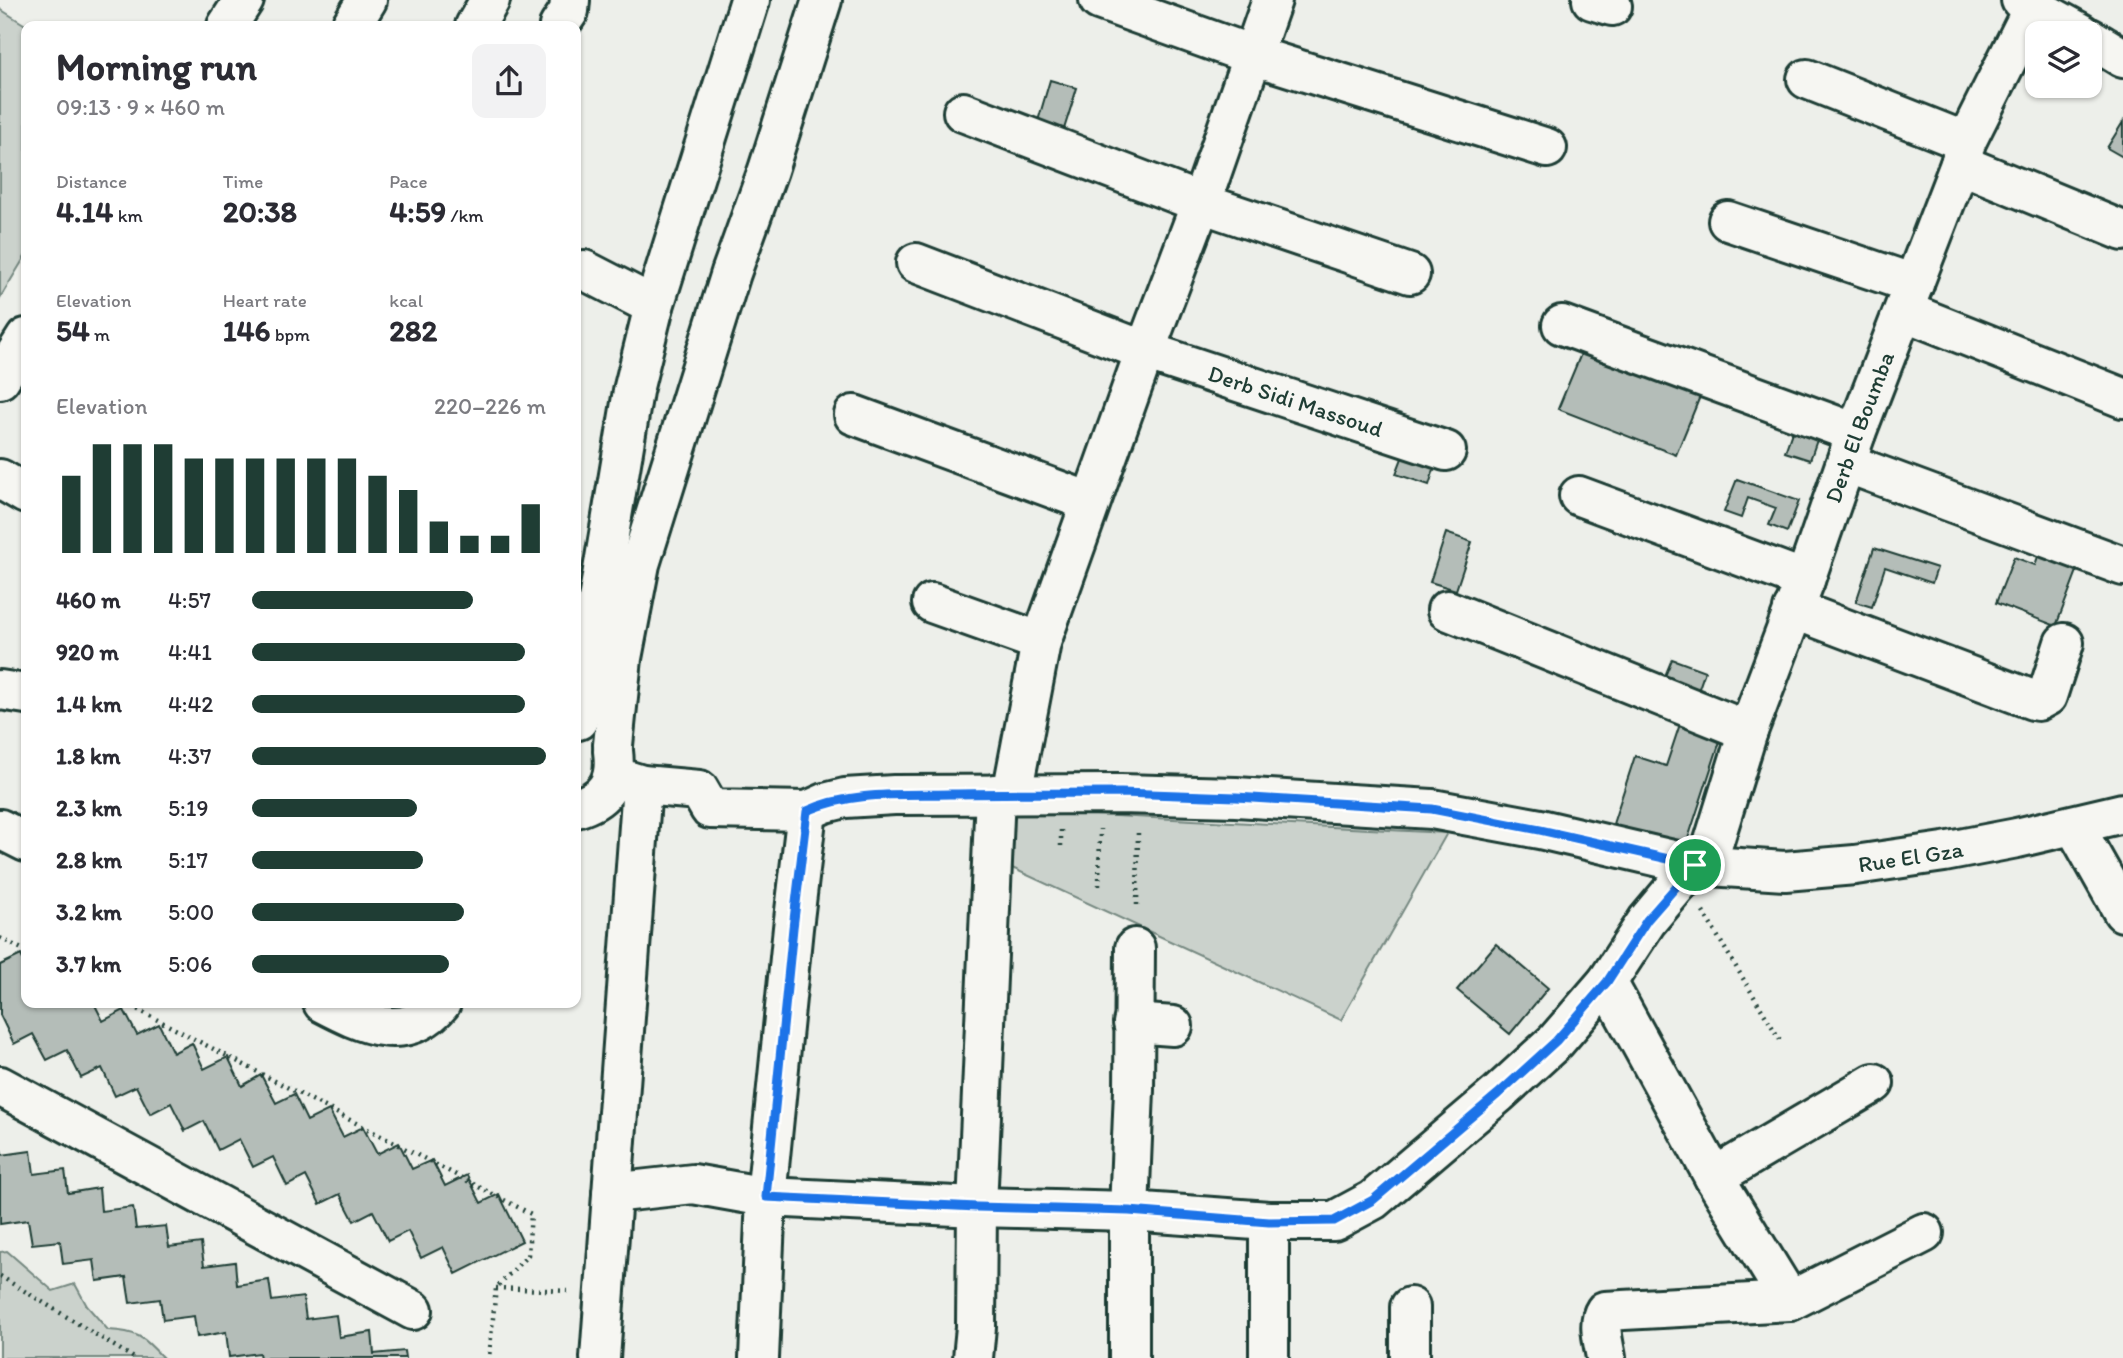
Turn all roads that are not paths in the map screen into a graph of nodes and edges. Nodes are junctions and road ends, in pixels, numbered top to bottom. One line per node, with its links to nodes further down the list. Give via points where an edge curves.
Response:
1 (244, 0): 10 (street)
2 (367, 0): 11 (street)
3 (490, 0): 12 (street)
4 (569, 0): 13 (street)
5 (750, 0): 29 (street)
6 (822, 0): 53 (street, via 640,564 622,659)
7 (1099, 0): 16 (street)
8 (1272, 0): 16 (street)
9 (2030, 2): 14 (street); 21 (street, Derb El Boumba)
10 (230, 21)
11 (354, 21)
12 (478, 21)
13 (562, 21)
14 (2061, 21)
15 (2102, 45): 17 (street)
16 (1252, 55): 20 (street); 22 (street)
17 (2123, 58)
18 (1807, 79): 21 (street)
19 (963, 112): 22 (street)
20 (1547, 148)
21 (1963, 153): 24 (street); 28 (street, Derb El Boumba)
22 (1201, 203): 27 (street); 32 (street)
23 (1728, 221): 28 (street)
24 (2123, 231)
25 (916, 263): 32 (street, Derb Sidi Massoud)
26 (581, 270): 29 (street)
27 (1410, 274)
28 (1909, 298): 34 (street); 36 (street, Derb El Boumba)
29 (654, 306): 50 (street, via 632,391)
30 (1562, 325): 36 (street)
31 (21, 346): 33 (street)
32 (1145, 351): 37 (street, Derb Sidi Massoud); 41 (street)
33 (0, 379)
34 (2123, 398)
35 (854, 415): 41 (street)
36 (1851, 448): 42 (street); 43 (street, Derb El Boumba)
37 (1446, 451)
38 (0, 479): 39 (street)
39 (21, 492)
40 (1579, 496): 43 (street)
41 (1090, 502): 46 (street)
42 (2123, 566)
43 (1799, 594): 47 (street, via 2033,701 2047,696); 52 (street, Derb El Boumba)
44 (932, 603): 46 (street)
45 (1447, 610): 52 (street)
46 (1041, 642): 54 (street)
47 (2064, 643)
48 (0, 691): 49 (street)
49 (21, 693)
50 (581, 696)
51 (581, 722): 53 (street, via 598,730)
52 (1748, 731): 59 (street, Derb El Boumba)
53 (623, 769): 55 (street, via 606,791); 56 (street, Rue El Gza, via 699,790 710,808); 70 (street)
54 (1004, 794): 56 (street, Rue El Gza, via 845,799); 59 (street, Rue El Gza, via 1139,794 1432,809 1540,830); 72 (street)
55 (581, 806)
56 (807, 811): 71 (street)
57 (2123, 813): 58 (street, Rue El Gza)
58 (2074, 825): 59 (street, Rue El Gza, via 1854,865 1786,872); 60 (street)
59 (1695, 871): 62 (street, via 1647,920)
60 (2123, 912)
61 (1135, 948): 65 (street)
62 (1607, 982): 69 (street); 74 (street, via 1556,1041 1373,1200 1334,1221)
63 (332, 1008): 64 (street, via 376,1027 399,1027 420,1020)
64 (435, 1008)
65 (1133, 1023): 66 (street); 73 (street)
66 (1173, 1026)
67 (1874, 1083): 69 (street)
68 (0, 1086): 78 (street)
69 (1713, 1177): 76 (street)
70 (612, 1193): 71 (street, via 693,1184); 79 (street)
71 (766, 1197): 72 (street); 80 (street)
72 (977, 1207): 73 (street); 81 (street)
73 (1129, 1211): 74 (street); 82 (street)
74 (1269, 1222): 83 (street)
75 (1924, 1233): 76 (street)
76 (1790, 1301): 85 (street, via 1605,1311 1601,1322)
77 (1410, 1307): 84 (street)
78 (413, 1310)
79 (600, 1358)
80 (759, 1358)
81 (973, 1358)
82 (1129, 1358)
83 (1269, 1358)
84 (1410, 1358)
85 (1606, 1358)

